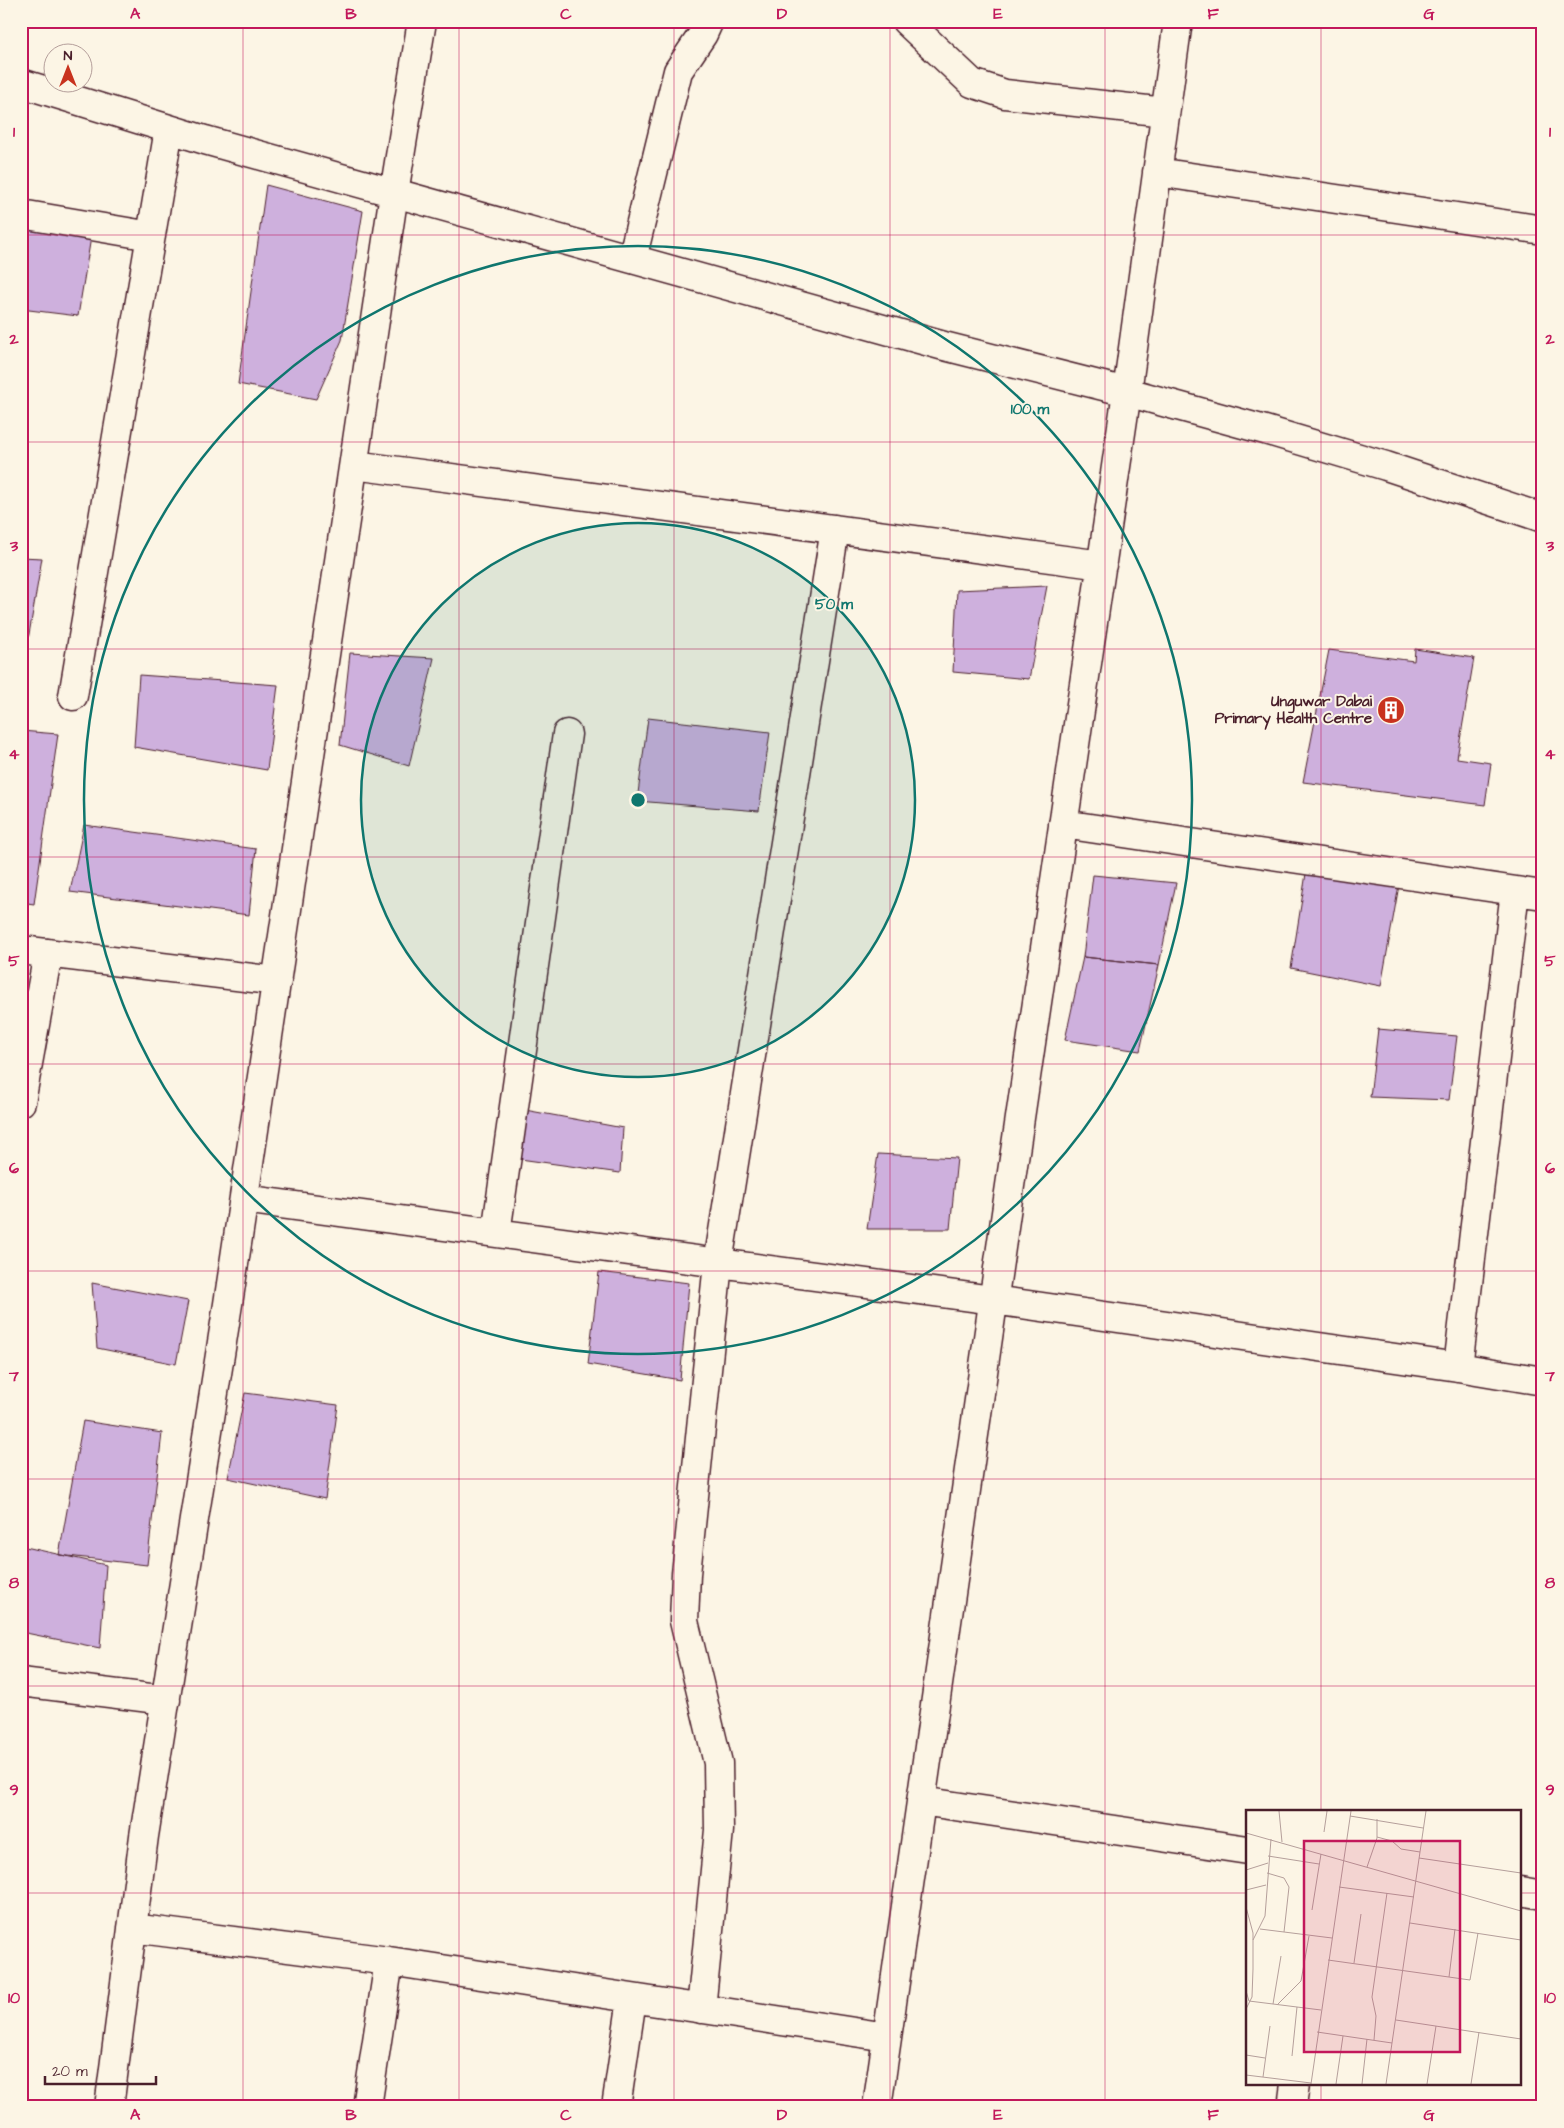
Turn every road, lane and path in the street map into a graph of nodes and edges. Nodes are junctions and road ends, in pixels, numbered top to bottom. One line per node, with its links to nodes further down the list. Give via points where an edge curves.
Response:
1 (422, 21): 9 (street)
2 (709, 21): 13 (street, via 678,71)
3 (906, 21): 6 (street, via 972,83 1005,94)
4 (1178, 21): 6 (street)
5 (21, 83): 7 (street)
6 (1165, 112): 8 (street)
7 (169, 129): 9 (street); 12 (street)
8 (1157, 172): 11 (street); 14 (street)
9 (394, 192): 13 (street); 15 (street)
10 (21, 214): 12 (street)
11 (1543, 230)
12 (151, 236): 19 (street)
13 (632, 259): 14 (street, via 944,346)
14 (1127, 392): 16 (street, via 1349,455); 18 (street)
15 (354, 465): 17 (street); 26 (street)
16 (1543, 518)
17 (835, 529): 18 (street); 30 (street)
18 (1102, 565): 21 (street)
19 (73, 696)
20 (567, 734): 29 (street)
21 (1063, 824): 22 (street); 31 (street)
22 (1515, 891): 23 (street); 32 (street)
23 (1543, 895)
24 (21, 950): 25 (street)
25 (48, 953): 26 (street); 27 (street)
26 (276, 981): 28 (street)
27 (21, 1102)
28 (244, 1199): 29 (street); 35 (street)
29 (496, 1233): 30 (street)
30 (718, 1263): 31 (street); 43 (street, via 684,1620 718,1763 719,1830)
31 (993, 1300): 32 (street); 36 (street)
32 (1458, 1367): 33 (street)
33 (1543, 1381)
34 (21, 1682): 35 (street)
35 (166, 1700): 40 (street)
36 (921, 1801): 37 (street); 44 (street)
37 (1246, 1850)
38 (1522, 1891): 39 (street)
39 (1543, 1895)
40 (132, 1928): 41 (street); 46 (street)
41 (389, 1961): 42 (street); 47 (street)
42 (632, 1999): 43 (street); 48 (street)
43 (701, 2009): 44 (street)
44 (887, 2037): 49 (street)
45 (1295, 2086): 50 (street)
46 (109, 2107)
47 (367, 2107)
48 (616, 2107)
49 (877, 2107)
50 (1292, 2107)

